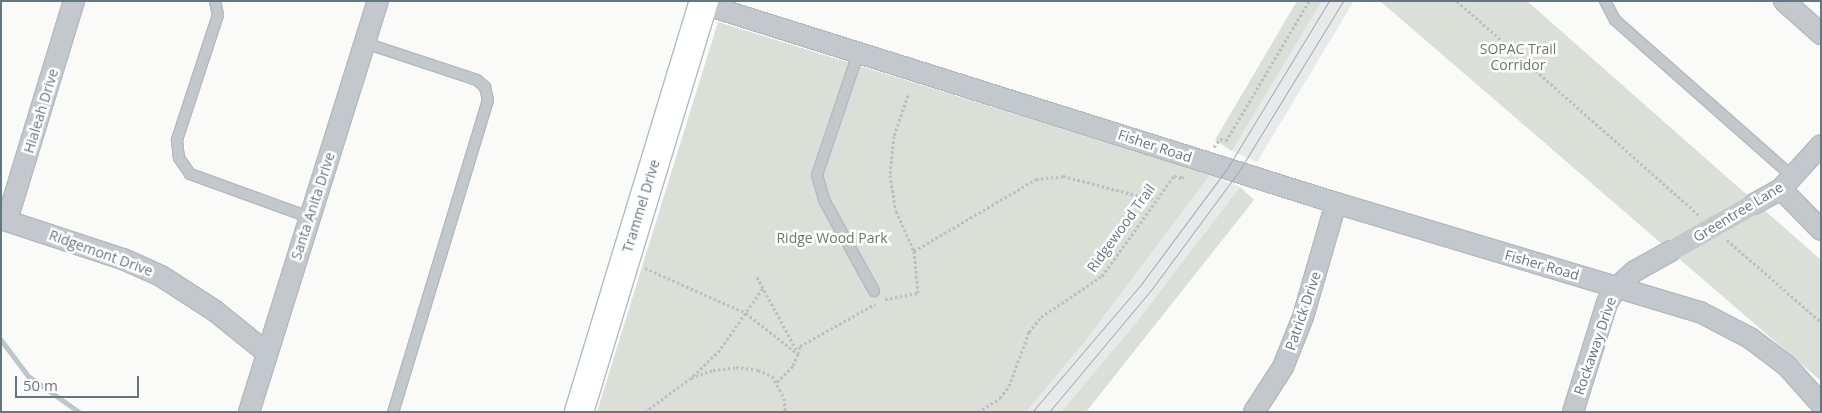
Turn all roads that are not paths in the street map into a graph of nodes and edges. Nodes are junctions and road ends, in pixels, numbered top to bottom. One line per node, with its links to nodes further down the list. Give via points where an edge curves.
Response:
1 (74, 1): 14 (street, Hialeah Drive)
2 (215, 1): 13 (lane, via 218,15 177,140 179,158 190,174)
3 (378, 1): 8 (street, Santa Anita Drive)
4 (1605, 1): 11 (lane, via 1614,20)
5 (1784, 1): 7 (street)
6 (700, 2): 9 (street, Fisher Road); 23 (street, Trammel Drive)
7 (1821, 34)
8 (365, 43): 13 (street, Santa Anita Drive); 22 (lane, via 477,80 485,87 488,100)
9 (858, 54): 12 (street, Fisher Road); 18 (lane, via 817,175 824,200)
10 (1821, 145): 11 (street, Greentree Lane)
11 (1787, 183): 15 (street); 16 (street, Greentree Lane, bridge)
12 (1336, 203): 17 (street, Fisher Road); 24 (street, Patrick Drive, via 1303,318 1283,367)
13 (309, 217): 19 (street, Santa Anita Drive)
14 (4, 219): 19 (street, Ridgemont Drive, via 123,259 161,276 215,311)
15 (1821, 230)
16 (1671, 251): 17 (street, Rockaway Drive)
17 (1616, 287): 20 (street, Fisher Road, via 1700,312 1750,338 1787,366); 25 (street, Rockaway Drive, via 1607,303)
18 (874, 291)
19 (267, 353): 21 (street, Santa Anita Drive)
20 (1821, 404)
21 (249, 412)
22 (392, 412)
23 (579, 412)
24 (1254, 412)
25 (1573, 412)

